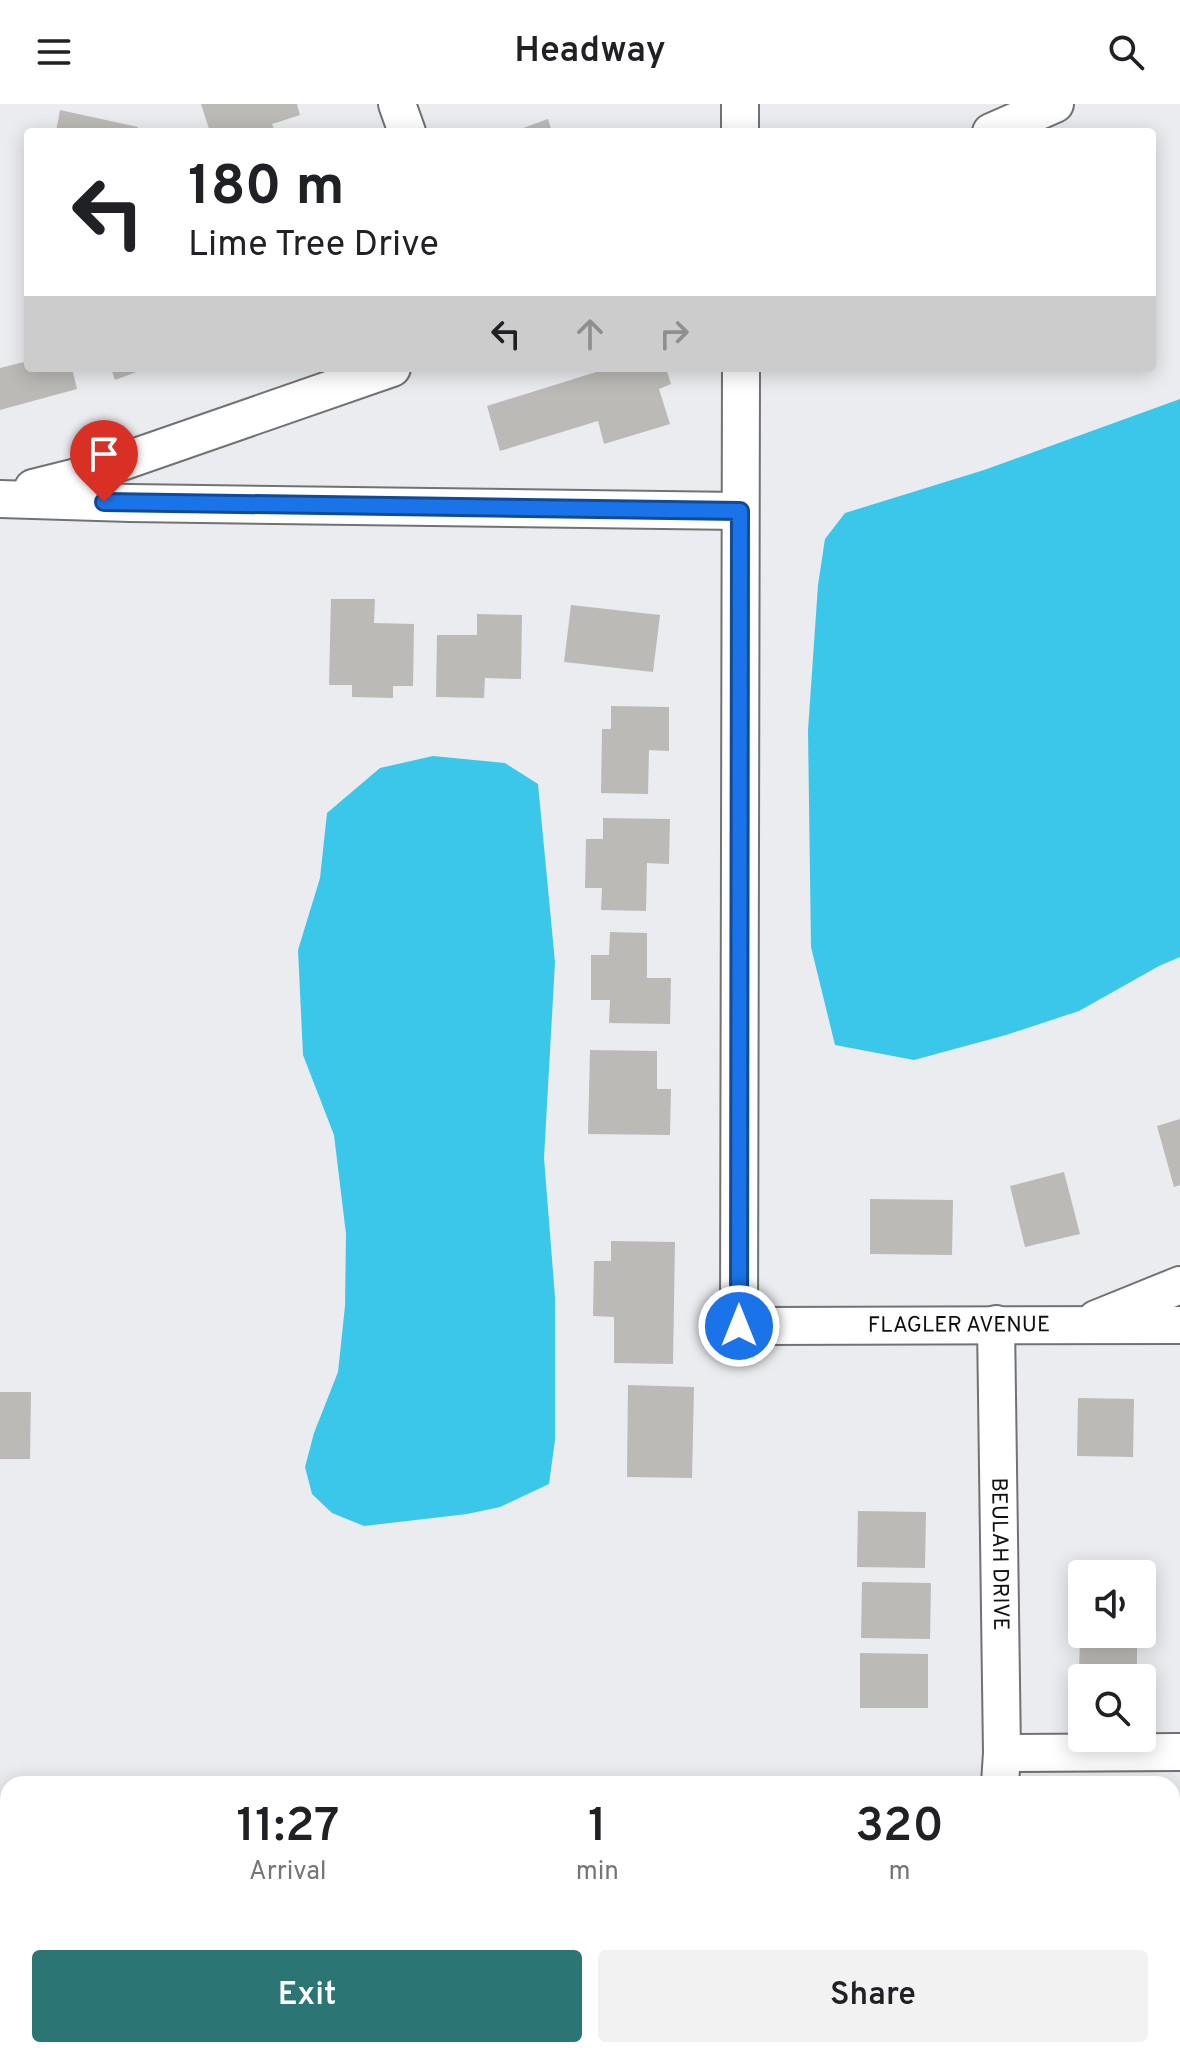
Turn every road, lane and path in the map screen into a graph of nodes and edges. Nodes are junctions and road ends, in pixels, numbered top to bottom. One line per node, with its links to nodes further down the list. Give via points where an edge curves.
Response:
1 (397, 104): 4 (street)
2 (740, 104): 5 (street)
3 (1055, 104): 6 (street)
4 (406, 128)
5 (740, 128)
6 (1000, 128)
7 (380, 372): 9 (street, via 81,476)
8 (741, 372): 10 (street)
9 (0, 498): 10 (street)
10 (740, 511): 12 (street, FLAGLER AVENUE, via 739,1326)
11 (1180, 1285): 14 (street)
12 (996, 1324): 14 (street, FLAGLER AVENUE); 16 (street, BEULAH DRIVE)
13 (1180, 1325): 14 (street, FLAGLER AVENUE)
14 (1078, 1326)
15 (1180, 1752): 16 (street)
16 (1001, 1768)

